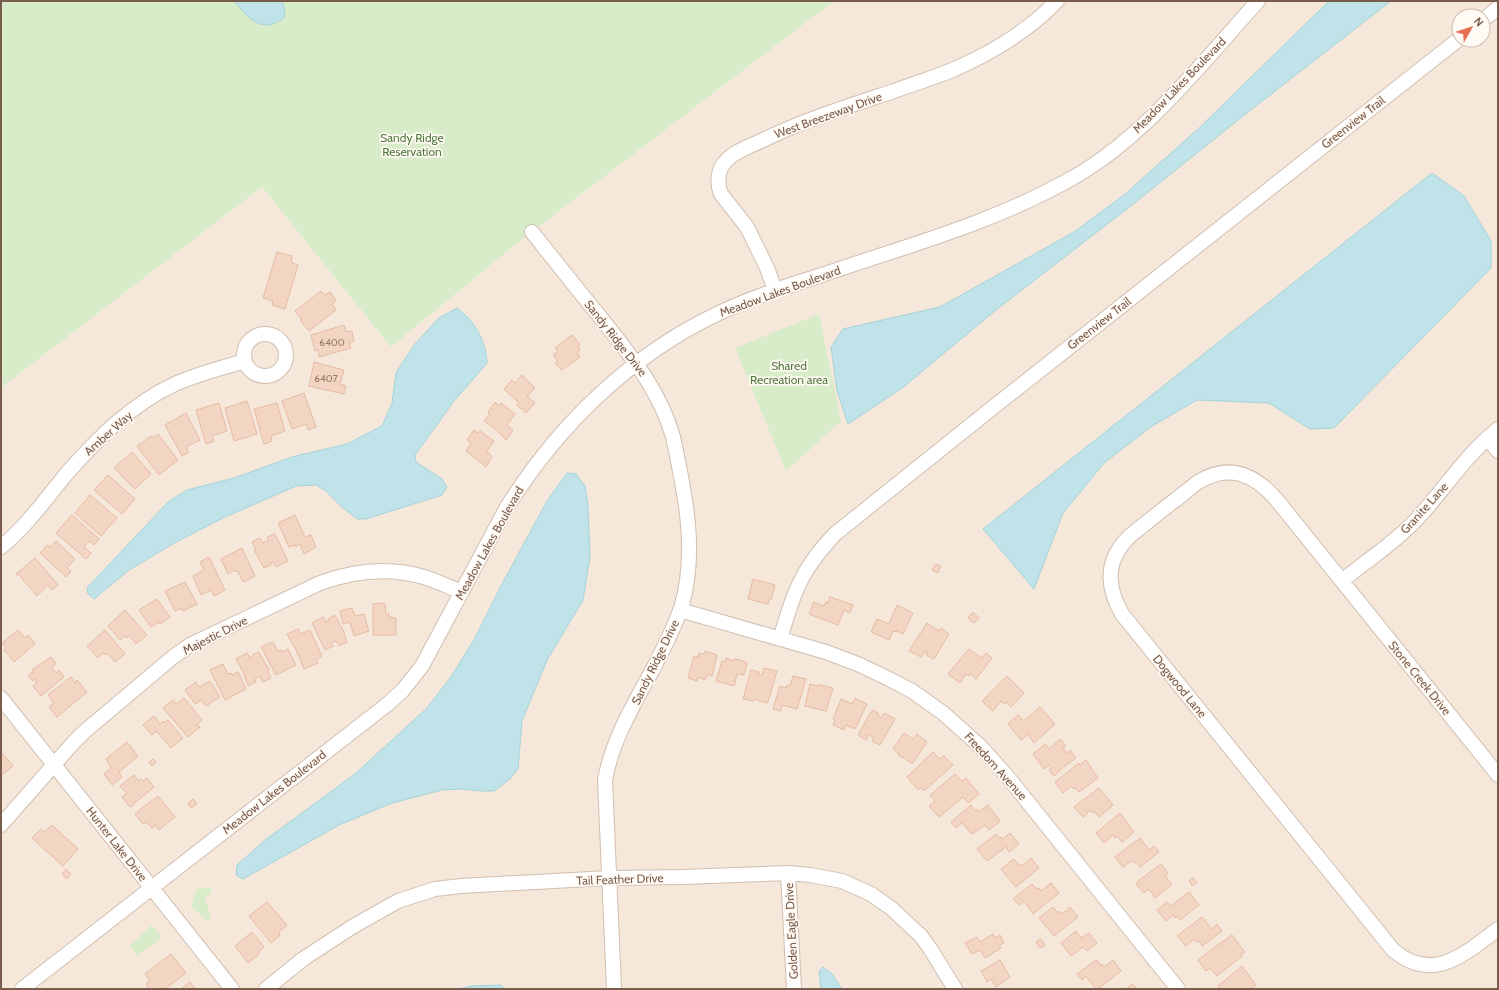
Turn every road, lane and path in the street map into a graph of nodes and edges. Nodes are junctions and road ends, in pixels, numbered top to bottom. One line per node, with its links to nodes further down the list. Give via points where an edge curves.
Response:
1 (1057, 1): 5 (street, West Breezeway Drive, via 1020,32 977,59 935,77 776,133 726,161 719,175 721,194 747,227)
2 (1258, 1): 5 (street, Meadow Lakes Boulevard, via 1152,116 1108,154 1067,181 985,218)
3 (1451, 45): 15 (street, Greenview Trail, via 835,534 810,563 801,579)
4 (532, 232): 7 (street, Sandy Ridge Drive)
5 (775, 290): 7 (street, Meadow Lakes Boulevard, via 717,314)
6 (245, 361): 11 (street, Amber Way, via 196,375 176,384 159,392 123,417 100,437)
7 (637, 364): 13 (street, Meadow Lakes Boulevard, via 581,411 535,466 506,507); 14 (street, Sandy Ridge Drive, via 655,392 670,426 682,483 689,544 688,569)
8 (1498, 429): 9 (street, Granite Lane)
9 (1487, 438): 10 (street); 12 (street, Granite Lane, via 1468,456 1413,523)
10 (1498, 451)
11 (1, 547)
12 (1342, 581): 18 (street, Stone Creek Drive); 23 (street, Dogwood Lane, via 1267,488 1250,476 1228,472 1198,482 1130,535 1115,555 1110,574 1114,596 1122,614 1393,950 1414,963 1439,965 1465,954)
13 (462, 592): 17 (street, Majestic Drive, via 423,577 393,572 350,575 320,583 182,650 84,732); 22 (street, Meadow Lakes Boulevard, via 422,666 403,690)
14 (680, 610): 15 (street, Freedom Avenue); 21 (street, Sandy Ridge Drive, via 616,742 608,764 605,780)
15 (780, 639): 30 (street, Freedom Avenue, via 843,657 876,672 912,691 963,730 1008,776)
16 (1, 698): 17 (street, Hunter Lake Drive)
17 (54, 764): 19 (street, Majestic Drive); 22 (street, Hunter Lake Drive)
18 (1498, 775)
19 (1, 825)
20 (788, 873): 21 (street, Tail Feather Drive); 28 (street, Golden Eagle Drive); 29 (street, Tail Feather Drive, via 842,882 871,894 886,904 921,936)
21 (609, 878): 26 (street, Tail Feather Drive, via 448,887 408,896 381,909 314,951); 27 (street, Sandy Ridge Drive)
22 (152, 888): 24 (street, Meadow Lakes Boulevard); 25 (street, Hunter Lake Drive)
23 (1498, 929)
24 (22, 989)
25 (232, 989)
26 (266, 989)
27 (614, 989)
28 (794, 989)
29 (955, 989)
30 (1178, 989)

